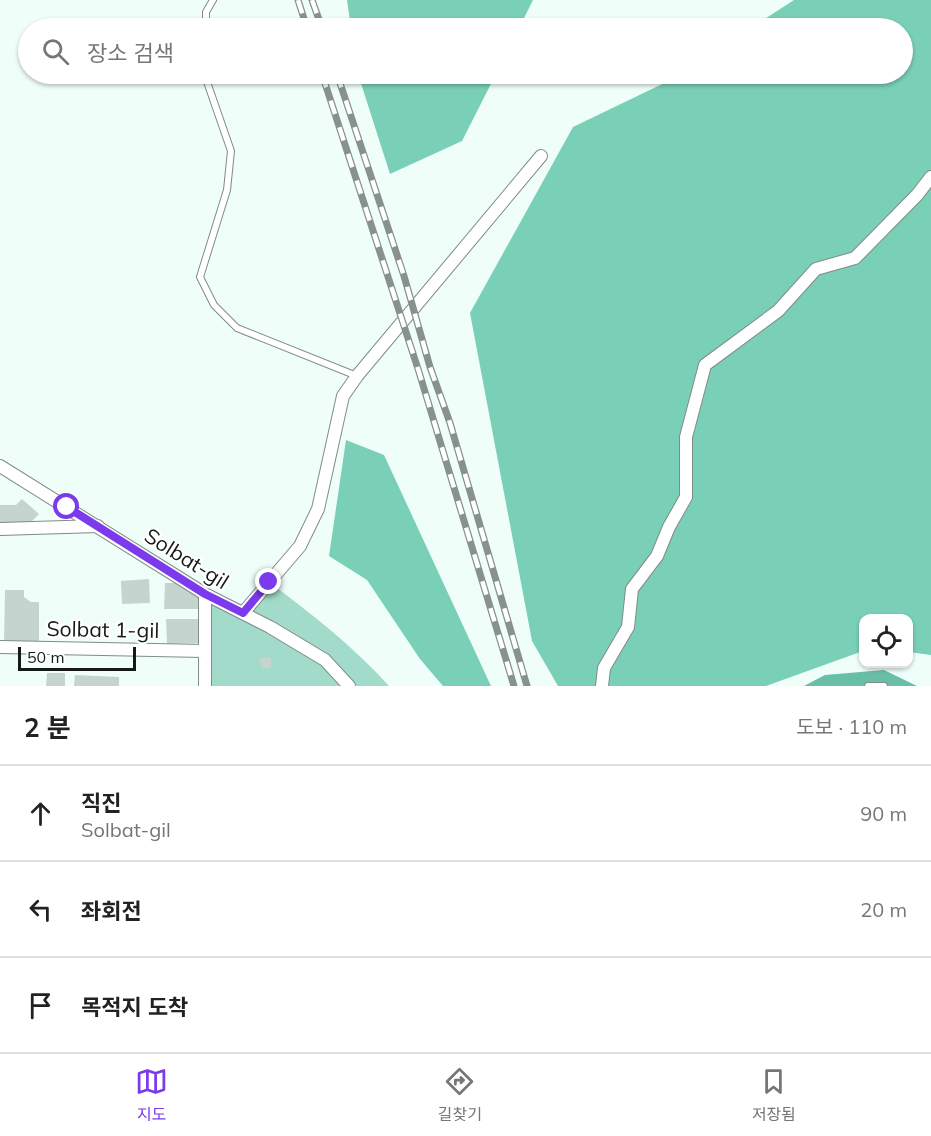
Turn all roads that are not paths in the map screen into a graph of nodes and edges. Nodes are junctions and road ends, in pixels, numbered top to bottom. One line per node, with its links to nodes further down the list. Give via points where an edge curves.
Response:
1 (213, 0): 2 (lane)
2 (206, 18)
3 (208, 84): 6 (lane, via 231,151 227,190 200,277 209,295 237,328)
4 (541, 156): 6 (street)
5 (931, 177): 16 (street, via 855,258 816,269 778,311 705,365 686,437 686,497 657,556 632,589 628,627 604,668)
6 (357, 376): 11 (street, via 343,396 318,509 300,546)
7 (0, 466): 8 (street, Solbat-gil)
8 (100, 526): 9 (street); 10 (street, Solbat-gil)
9 (0, 529)
10 (205, 594): 11 (street, Solbat-gil); 13 (street)
11 (243, 613): 15 (street, Solbat-gil, via 325,660)
12 (0, 647): 13 (street, Solbat 1-gil)
13 (205, 651): 14 (street)
14 (205, 686)
15 (349, 686)
16 (602, 686)
17 (868, 686): 18 (lane)
18 (884, 686)

